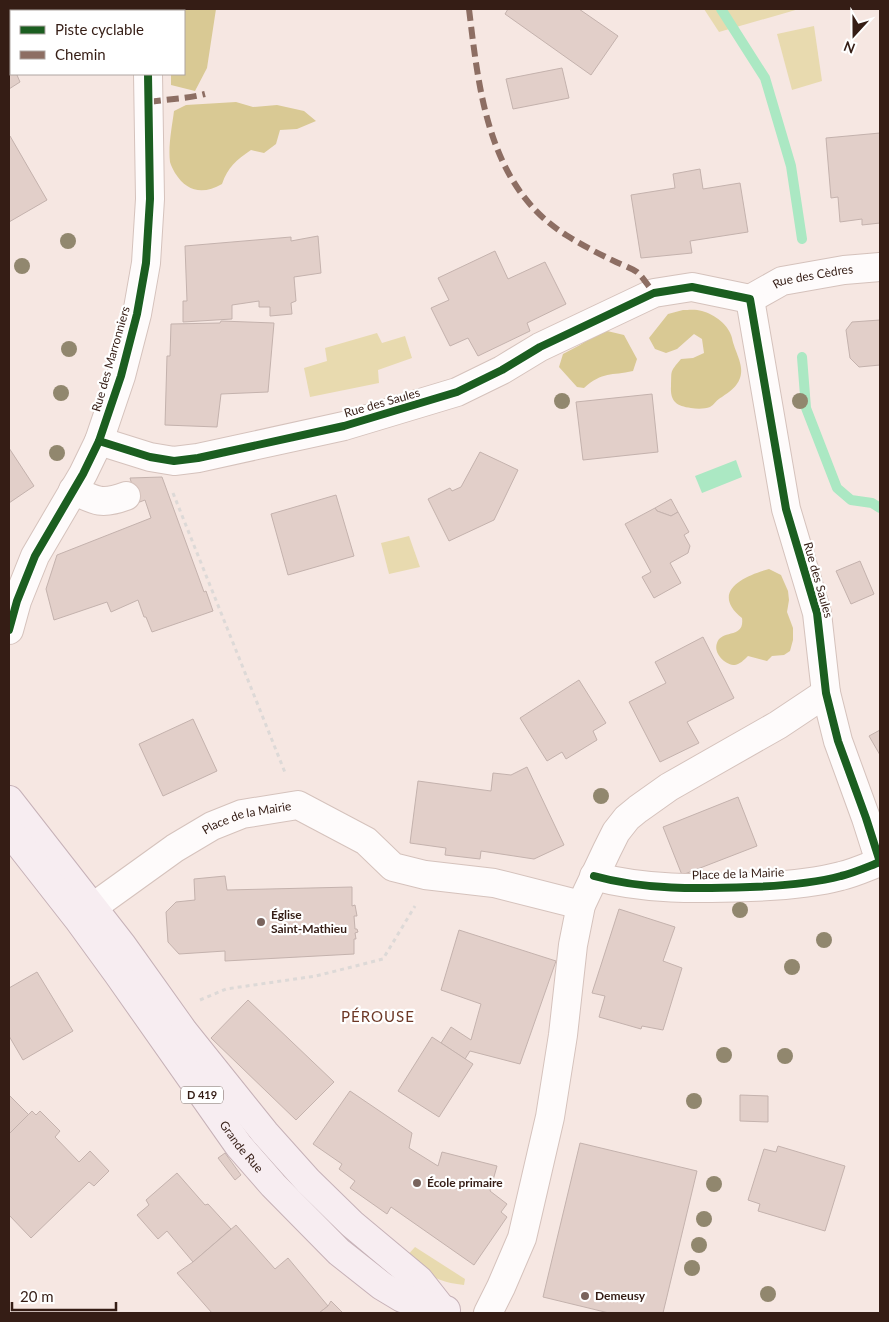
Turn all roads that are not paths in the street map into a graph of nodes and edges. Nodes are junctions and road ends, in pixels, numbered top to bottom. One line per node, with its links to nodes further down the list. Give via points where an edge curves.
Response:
1 (148, 75): 4 (street, Rue des Marronniers, via 150,199 146,263 121,376)
2 (880, 267): 3 (street, Rue des Cèdres, via 782,281)
3 (750, 299): 4 (street, Rue des Saules, via 692,287 654,293 540,347 457,392 344,426 198,458 174,461 150,457); 8 (street, Rue des Saules, via 786,509 817,613)
4 (98, 440): 5 (street, Rue des Marronniers)
5 (73, 490): 6 (street, via 93,500 111,502); 7 (street, Rue des Marronniers, via 35,556)
6 (126, 496)
7 (9, 630)
8 (826, 693): 11 (street, Rue des Saules, via 838,741); 12 (street, via 638,808 616,832)
9 (9, 800): 14 (main road)
10 (9, 831): 15 (main road, Grande Rue / D 419, via 84,927 239,1146 273,1185 360,1269 402,1298)
11 (880, 862): 12 (street, Place de la Mairie, via 841,876 810,882 709,889 634,885)
12 (594, 876): 13 (street)
13 (581, 905): 14 (street, Place de la Mairie, via 494,883 401,870 366,841 298,805 242,814 212,826 175,848); 16 (street, via 550,1117 537,1176 522,1238)
14 (93, 907): 15 (main road, via 184,1032 264,1133 340,1212 418,1280)
15 (429, 1306)
16 (488, 1313)

